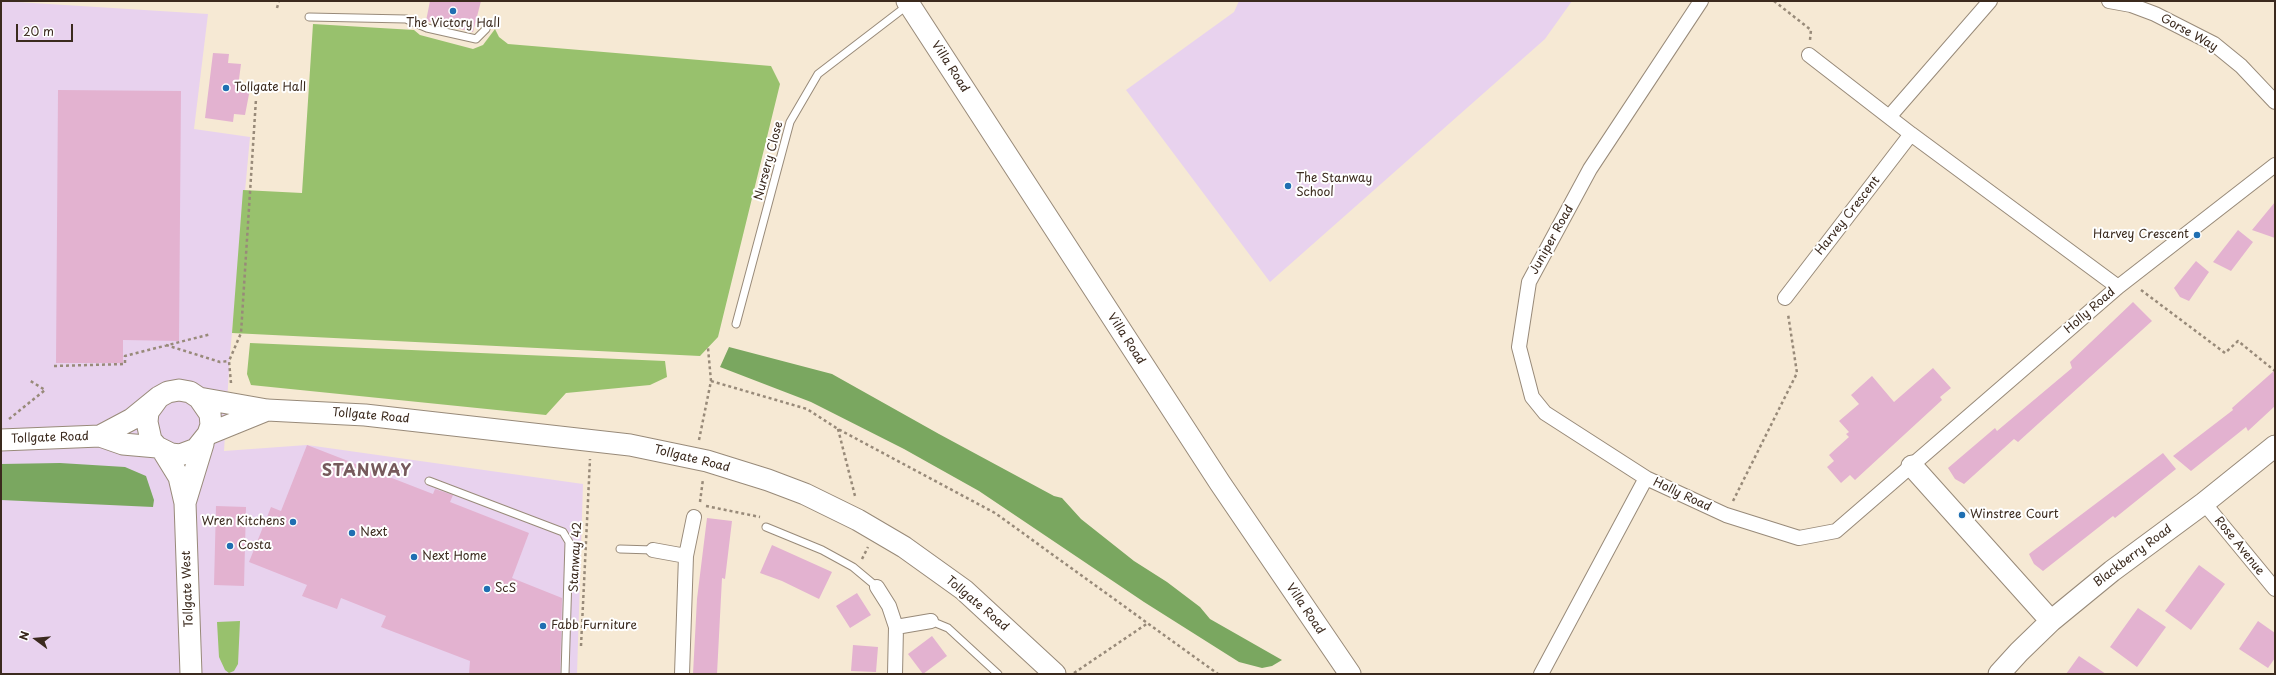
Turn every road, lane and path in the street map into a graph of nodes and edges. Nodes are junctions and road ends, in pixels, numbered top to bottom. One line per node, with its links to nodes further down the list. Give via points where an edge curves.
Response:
1 (279, 1): 7 (path)
2 (1701, 1): 40 (street, Juniper Road, via 1590,169 1528,282 1519,347 1532,396 1545,413)
3 (1774, 1): 10 (path, via 1812,30)
4 (1990, 1): 13 (street)
5 (2109, 1): 12 (street, Gorse Way, via 2131,5 2156,14 2214,44 2241,66)
6 (908, 3): 18 (lane, Nursery Close, via 818,74 790,122); 69 (street, Villa Road, via 1220,483)
7 (277, 8)
8 (309, 17): 9 (lane, via 406,19 427,28 476,39)
9 (486, 29)
10 (1809, 55): 13 (street)
11 (256, 99): 22 (path, via 241,333)
12 (2275, 102)
13 (1889, 117): 14 (street)
14 (1911, 134): 16 (street); 17 (street, Harvey Crescent)
15 (2275, 165): 16 (street, Holly Road)
16 (2123, 283): 24 (path, via 2225,353 2238,340); 38 (street, Holly Road)
17 (1786, 298): 45 (path, via 1798,373)
18 (736, 324)
19 (211, 334): 20 (path)
20 (166, 345): 22 (path, via 220,362); 23 (path, via 125,356 125,364)
21 (708, 348): 26 (path)
22 (229, 360): 29 (path)
23 (54, 366)
24 (2275, 371)
25 (29, 380): 33 (path, via 45,390 5,422)
26 (711, 381): 31 (path, via 807,408); 39 (path)
27 (159, 397): 28 (street, Tollgate Road, via 179,390 190,392); 32 (street, Tollgate Road, via 132,419); 37 (street, via 148,412 146,422 152,440)
28 (199, 398): 29 (street, Tollgate Road); 34 (street, via 210,414 211,425)
29 (230, 402): 30 (street, Tollgate Road)
30 (267, 410): 34 (street, Tollgate Road); 35 (street, Tollgate Road, via 365,415)
31 (838, 429): 47 (path); 58 (path, via 995,513)
32 (100, 436): 33 (street, Tollgate Road); 37 (street, Tollgate Road, via 123,444)
33 (3, 439)
34 (205, 439): 37 (street, Tollgate Road, via 196,449 180,455); 43 (street, Tollgate West)
35 (591, 441): 39 (street, Tollgate Road, via 630,445); 60 (path, Stanway 42)
36 (2275, 446): 44 (street, Blackberry Road)
37 (160, 449): 43 (street, Tollgate West, via 179,477)
38 (1912, 466): 45 (street, Holly Road, via 1836,530 1799,538); 57 (street)
39 (699, 467): 42 (path); 47 (street, Tollgate Road, via 805,494)
40 (1646, 478): 45 (street, Holly Road); 70 (street, Holly Road)
41 (429, 481): 62 (lane, via 563,532 569,542)
42 (701, 495)
43 (185, 503): 61 (street, Tollgate West)
44 (2204, 503): 55 (street, Rose Avenue); 57 (street, Blackberry Road, via 2112,570)
45 (1726, 515)
46 (694, 517): 52 (street)
47 (862, 522): 66 (street, Tollgate Road, via 904,547 964,590)
48 (766, 527): 54 (lane, via 822,550 853,567)
49 (620, 550): 50 (lane)
50 (653, 550): 52 (street)
51 (865, 553): 53 (path)
52 (686, 556): 63 (street)
53 (861, 559)
54 (877, 587): 59 (street, via 889,606)
55 (2275, 589)
56 (931, 621): 59 (street); 65 (lane, via 948,628)
57 (2051, 621): 71 (street, Blackberry Road)
58 (1148, 623): 67 (path); 68 (path)
59 (896, 626): 64 (street)
60 (580, 650)
61 (191, 674)
62 (565, 674)
63 (682, 674)
64 (895, 674)
65 (998, 674)
66 (1055, 674)
67 (1073, 674)
68 (1218, 674)
69 (1350, 674)
70 (1541, 674)
71 (1999, 674)

